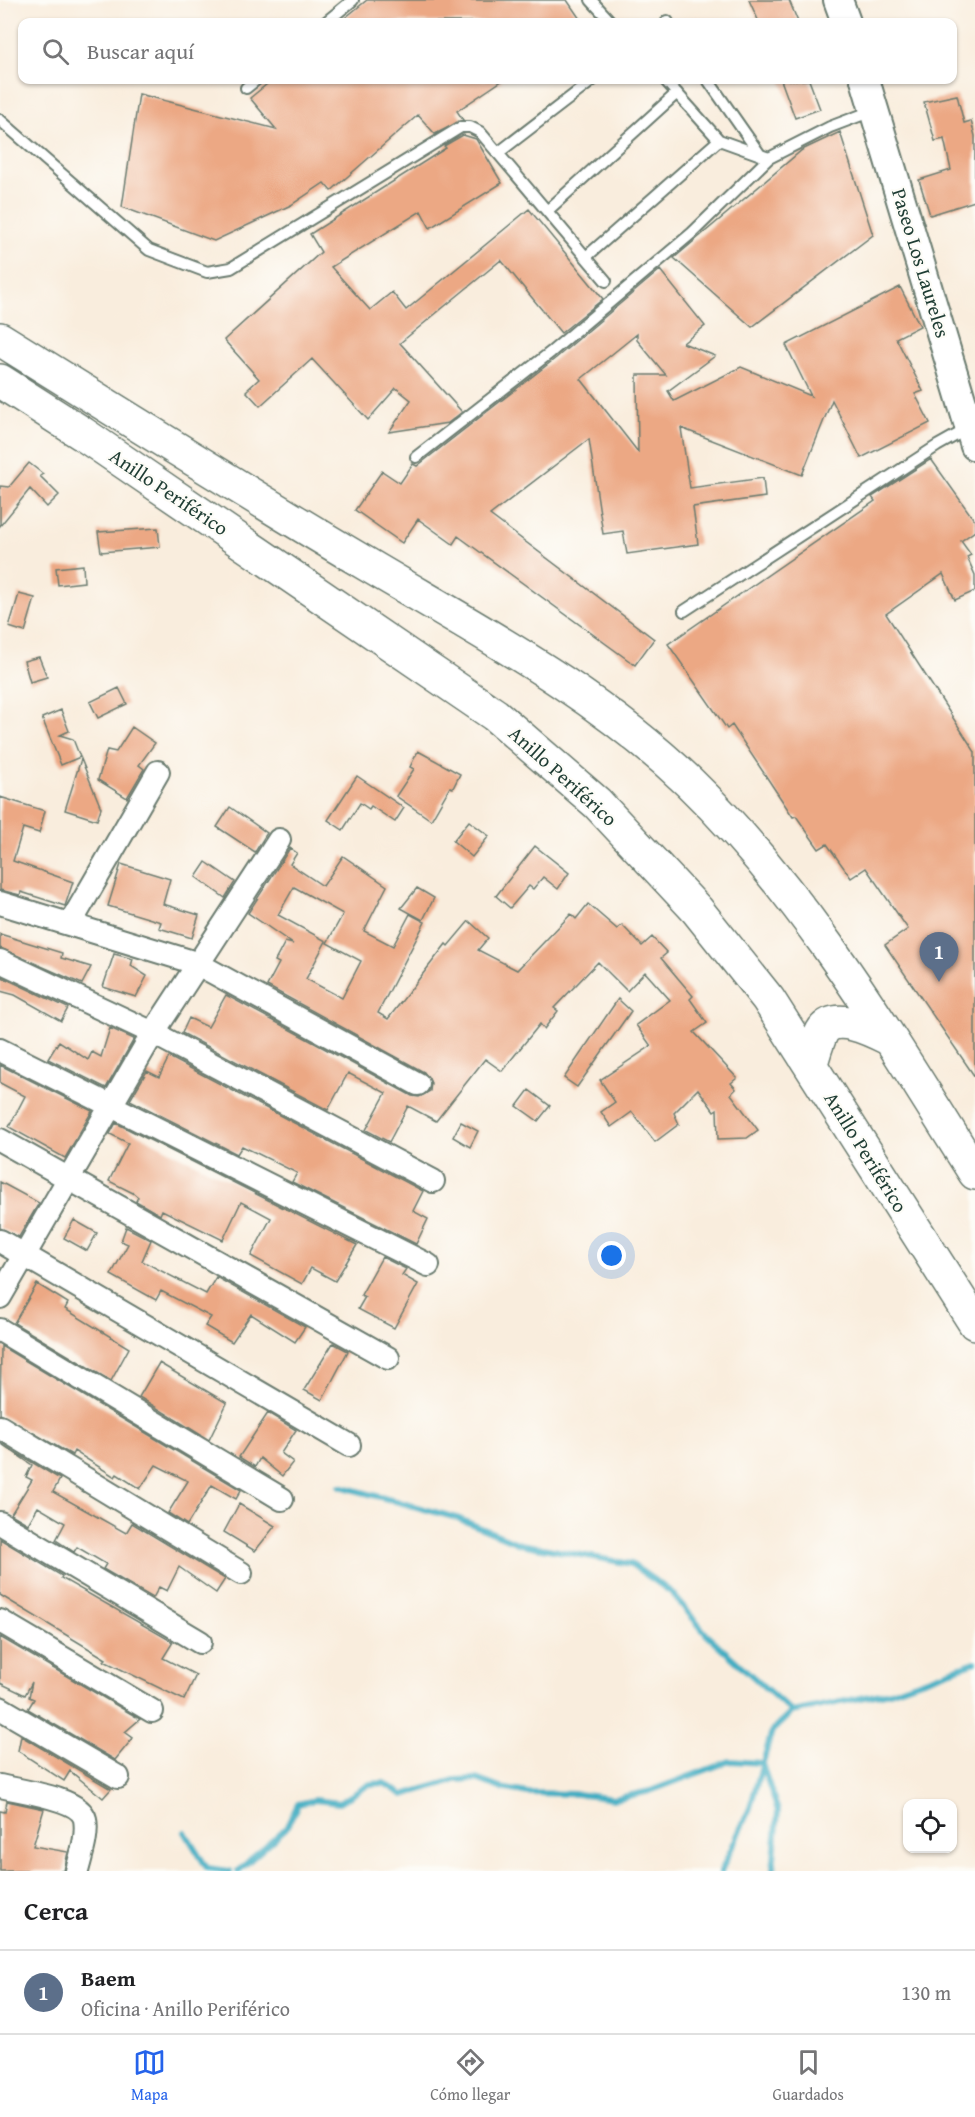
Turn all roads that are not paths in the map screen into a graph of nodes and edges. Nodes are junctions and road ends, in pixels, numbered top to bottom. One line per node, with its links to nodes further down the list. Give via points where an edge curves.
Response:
1 (353, 0): 4 (lane)
2 (591, 0): 5 (lane)
3 (838, 0): 6 (street)
4 (331, 18)
5 (607, 18)
6 (845, 18)
7 (251, 84): 12 (lane)
8 (588, 84): 17 (lane)
9 (668, 84): 13 (lane)
10 (711, 84): 18 (lane)
11 (866, 84): 14 (street, Paseo Los Laureles)
12 (246, 88)
13 (678, 93): 16 (lane); 19 (lane)
14 (875, 110): 18 (lane); 24 (street, Paseo Los Laureles)
15 (0, 120): 17 (lane, via 148,250 207,272 231,268 461,127 480,132)
16 (719, 140): 18 (lane); 20 (lane)
17 (498, 153): 19 (lane)
18 (764, 155): 25 (lane, via 692,233 551,352)
19 (547, 212): 20 (lane)
20 (586, 257): 21 (lane)
21 (606, 281)
22 (0, 339): 34 (highway, Anillo Periférico, via 276,511 573,687 622,722 690,783 760,860 812,925)
23 (0, 381): 36 (highway, Anillo Periférico, via 495,715 597,803 655,863 737,959)
24 (972, 437): 26 (lane, via 937,446)
25 (416, 457)
26 (684, 611)
27 (158, 772): 30 (street)
28 (279, 840): 32 (street)
29 (0, 903): 30 (street)
30 (70, 924): 32 (street)
31 (0, 961): 33 (street)
32 (196, 963): 33 (street); 37 (street)
33 (153, 1032): 38 (street); 42 (street)
34 (890, 1039): 36 (highway, via 859,1024 833,1023 822,1030); 40 (highway, Anillo Periférico)
35 (0, 1050): 38 (street)
36 (811, 1063): 47 (highway, Anillo Periférico)
37 (418, 1084)
38 (111, 1107): 41 (street); 45 (street)
39 (0, 1140): 41 (street)
40 (975, 1173)
41 (69, 1179): 44 (street); 49 (street)
42 (433, 1182)
43 (0, 1241): 44 (street)
44 (25, 1256): 46 (street); 51 (street)
45 (428, 1265)
46 (0, 1297)
47 (975, 1323)
48 (0, 1330): 52 (street)
49 (388, 1358)
50 (0, 1427): 54 (street)
51 (349, 1444)
52 (282, 1499)
53 (0, 1523): 56 (street)
54 (241, 1573)
55 (0, 1621): 58 (street)
56 (200, 1642)
57 (0, 1708): 59 (street)
58 (152, 1711)
59 (118, 1777)
60 (0, 1786): 61 (street, via 73,1804 85,1817)
61 (77, 1871)

